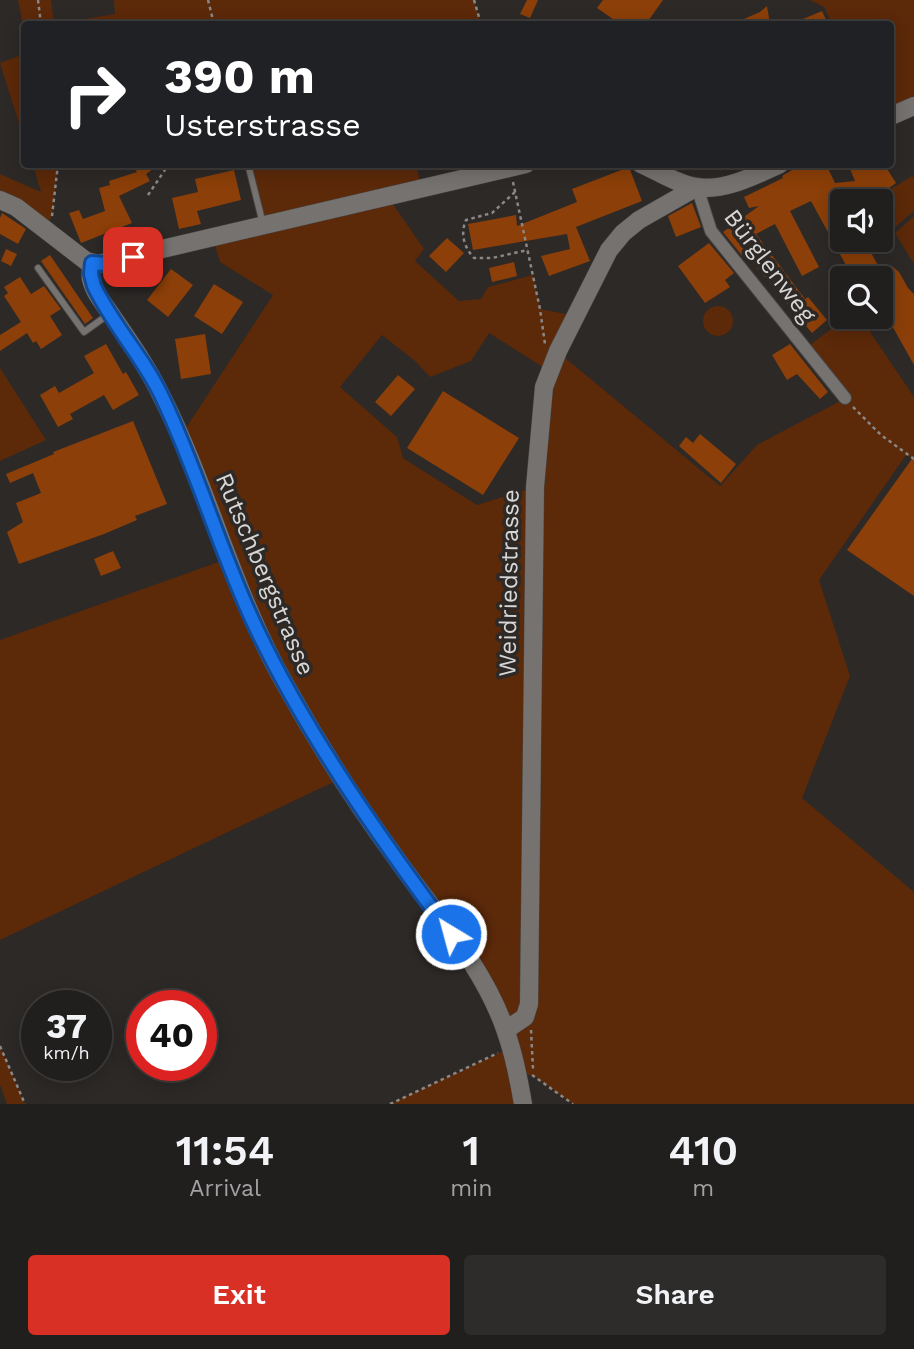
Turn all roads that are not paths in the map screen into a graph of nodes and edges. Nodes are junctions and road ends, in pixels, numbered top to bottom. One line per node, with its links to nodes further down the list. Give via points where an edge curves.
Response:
1 (914, 106): 2 (street)
2 (894, 116)
3 (249, 168): 9 (lane)
4 (514, 168): 9 (street)
5 (651, 168): 7 (street)
6 (770, 168): 7 (street, via 729,184)
7 (697, 187): 13 (street, Bürglenweg, via 711,231); 14 (street, Weidriedstrasse, via 639,220 609,250 544,387 535,487 529,1004)
8 (0, 200): 10 (street)
9 (263, 226): 10 (street)
10 (92, 263): 12 (street, Rutschbergstrasse, via 91,280)
11 (38, 268): 12 (lane, via 84,332)
12 (110, 313): 14 (street, Rutschbergstrasse, via 162,396 233,574 284,683 394,856 464,951 495,1004)
13 (845, 398)
14 (508, 1039): 15 (street, Rutschbergstrasse)
15 (523, 1104)

